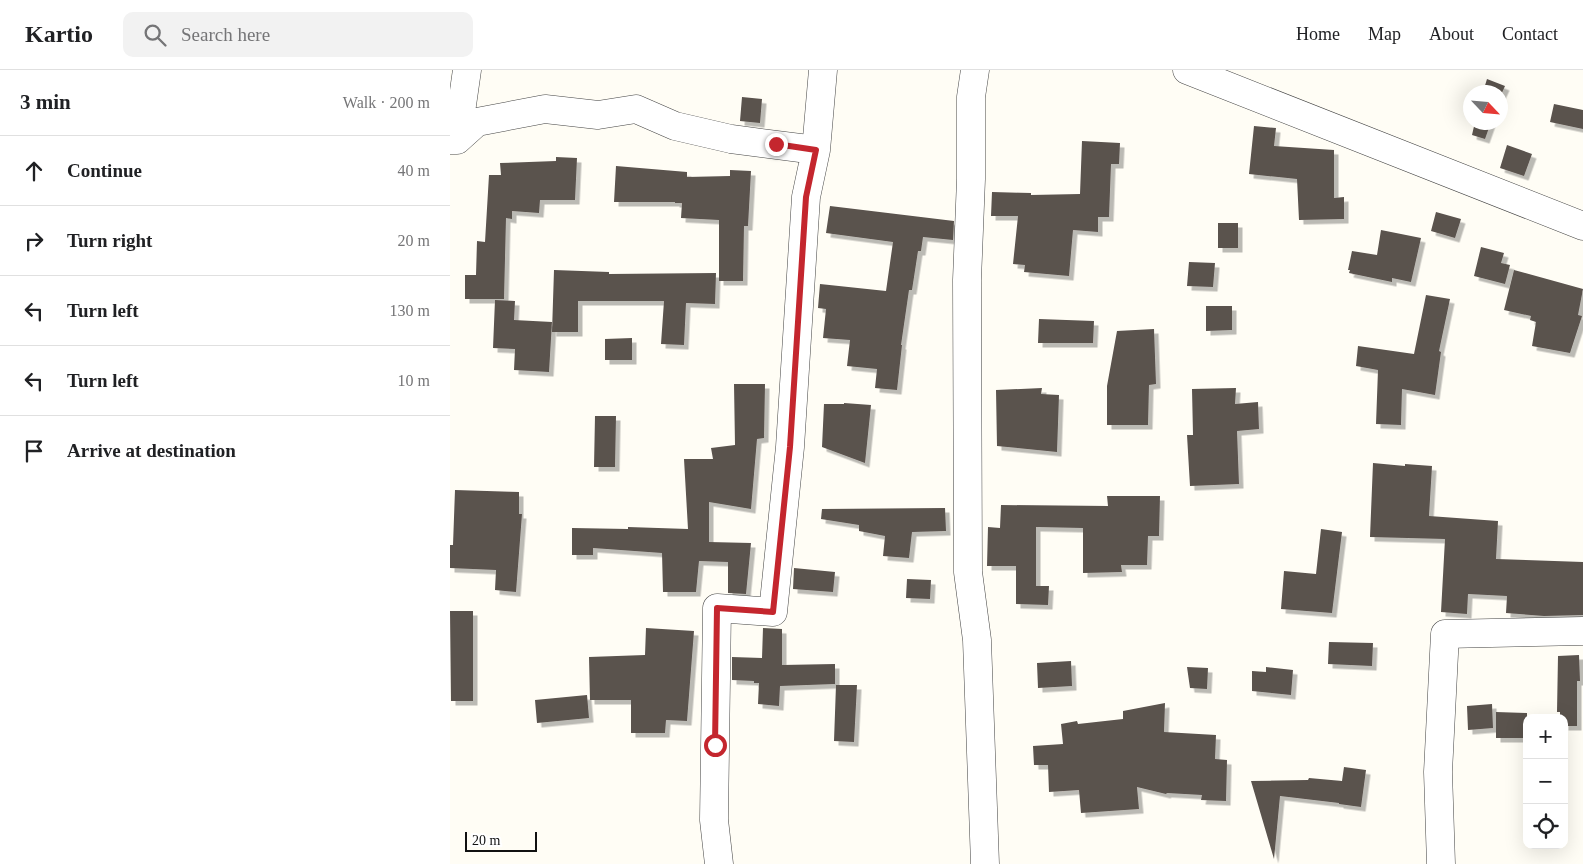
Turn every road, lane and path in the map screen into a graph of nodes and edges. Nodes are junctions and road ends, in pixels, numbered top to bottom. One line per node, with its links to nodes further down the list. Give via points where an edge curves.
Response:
1 (467, 70): 5 (street)
2 (823, 70): 6 (street)
3 (975, 70): 10 (street, via 971,97 967,280 968,572 977,640)
4 (1187, 70): 7 (street)
5 (453, 140): 6 (street, via 477,122 545,109 598,116 636,109 674,126 731,139)
6 (816, 150): 9 (street, via 806,197 790,447 773,612 717,608 714,820)
7 (1583, 226)
8 (1583, 631): 11 (street, via 1445,634 1438,772)
9 (719, 864)
10 (985, 864)
11 (1441, 864)

